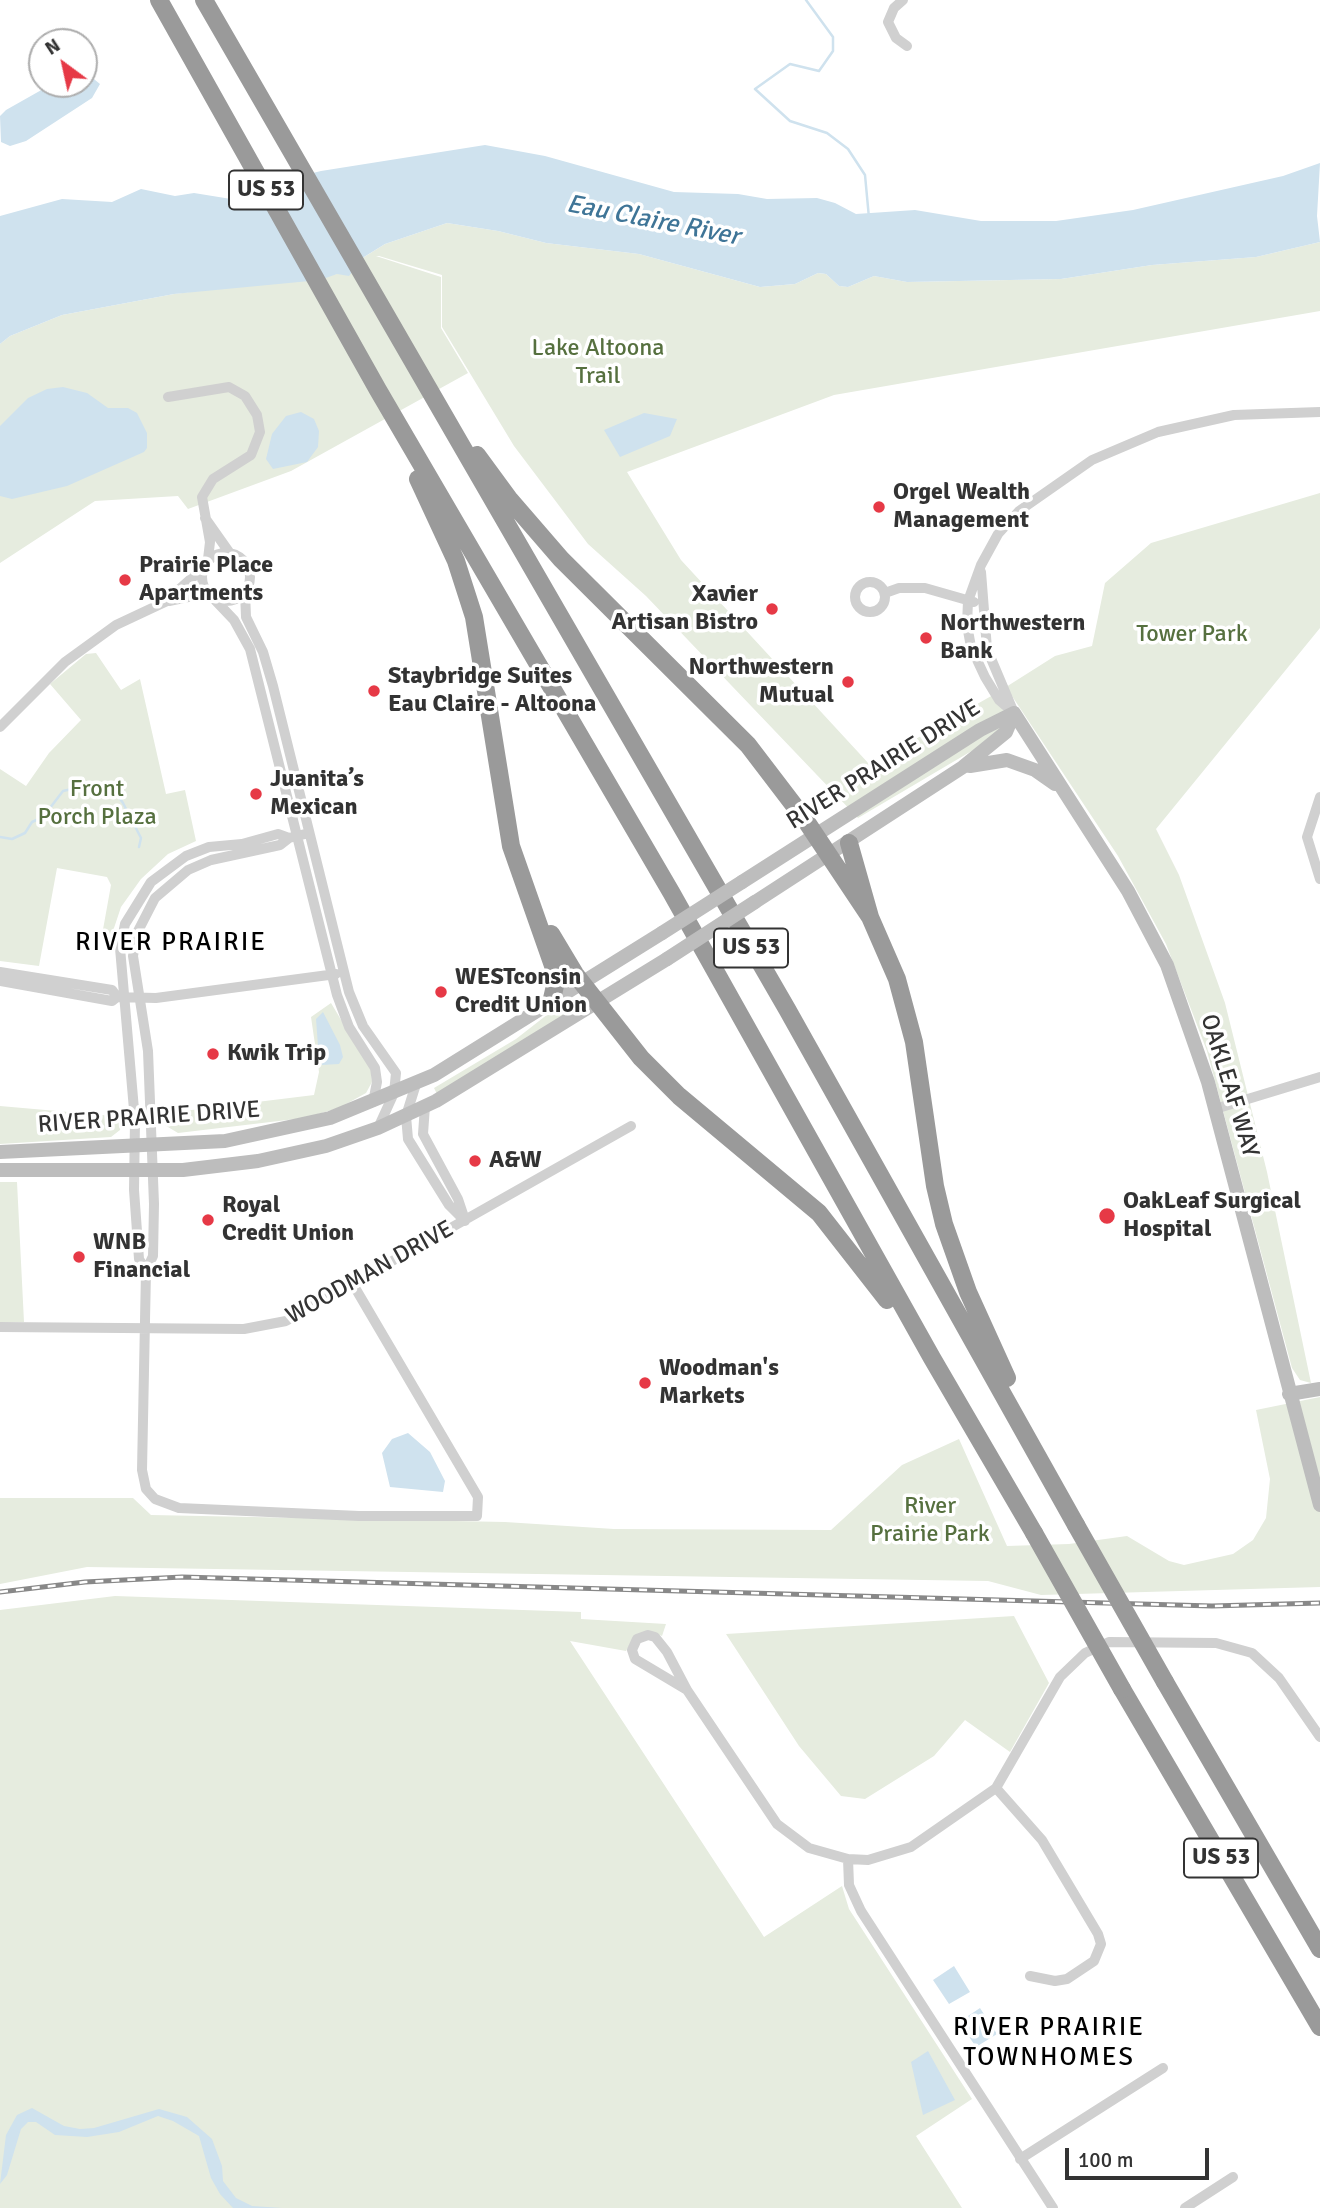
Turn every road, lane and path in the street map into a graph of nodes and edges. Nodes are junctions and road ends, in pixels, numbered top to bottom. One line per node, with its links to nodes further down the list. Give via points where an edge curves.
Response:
1 (159, 0): 6 (highway, US 53)
2 (204, 0): 5 (highway, US 53)
3 (903, 0): 4 (street, via 888,22)
4 (907, 46)
5 (419, 375): 26 (highway, via 534,529 748,745); 65 (highway, US 53, via 788,1009)
6 (375, 385): 31 (highway, via 444,532 470,601 511,846); 62 (highway, US 53, via 671,892)
7 (168, 397): 9 (street, via 229,387 245,396 257,415 260,432 254,449 209,484 201,497)
8 (1320, 412): 12 (street, via 1210,419 1112,450 1072,471 1019,511 998,534)
9 (203, 516): 10 (street); 11 (street, via 210,542)
10 (229, 552): 11 (street); 14 (street, via 247,564 250,578)
11 (208, 559): 13 (street)
12 (981, 565): 17 (street); 19 (street)
13 (202, 569): 16 (street); 18 (street)
14 (245, 592): 16 (street, via 231,601); 25 (street, via 246,617 267,665)
15 (885, 593): 17 (street, via 925,588)
16 (211, 596): 18 (street); 27 (street, via 234,620 250,649)
17 (968, 601): 19 (street); 20 (street, via 971,647 999,700)
18 (165, 602): 21 (street, via 89,643 36,687)
19 (982, 603): 20 (street, via 987,649)
20 (1014, 713): 22 (main road, RIVER PRAIRIE DRIVE, via 1006,732); 23 (main road, OAKLEAF WAY); 26 (main road, RIVER PRAIRIE DRIVE)
21 (0, 727)
22 (963, 767): 23 (main road, via 1007,760 1035,770); 28 (main road, RIVER PRAIRIE DRIVE)
23 (1061, 789): 47 (main road, OAKLEAF WAY, via 1128,891 1167,965)
24 (1320, 797): 30 (street, via 1307,836)
25 (309, 833): 27 (street); 34 (street)
26 (815, 835): 29 (highway); 37 (main road, RIVER PRAIRIE DRIVE, bridge)
27 (294, 837): 35 (street); 38 (street, via 278,834 198,851 151,882 133,907 121,937); 39 (street, via 280,845 201,864 180,875 155,898 134,944)
28 (849, 843): 29 (main road, RIVER PRAIRIE DRIVE); 32 (highway)
29 (828, 855): 32 (highway); 41 (main road, RIVER PRAIRIE DRIVE, bridge)
30 (1320, 879)
31 (537, 917): 37 (highway); 40 (highway, via 557,978)
32 (870, 917): 65 (highway, via 893,967 914,1041 944,1224)
33 (0, 972): 38 (street, via 112,990)
34 (343, 973): 35 (street); 44 (street, via 363,1026 396,1073)
35 (332, 974): 39 (street); 45 (street, via 349,1027 375,1068)
36 (0, 981): 38 (street, via 97,1000)
37 (582, 984): 40 (main road, RIVER PRAIRIE DRIVE); 41 (highway)
38 (121, 997): 39 (street); 52 (street)
39 (141, 998): 51 (street)
40 (551, 1003): 43 (main road, RIVER PRAIRIE DRIVE)
41 (597, 1003): 46 (main road, RIVER PRAIRIE DRIVE); 62 (highway, via 665,1083 820,1213)
42 (1320, 1077): 47 (street)
43 (416, 1084): 44 (main road, RIVER PRAIRIE DRIVE); 48 (street)
44 (394, 1093): 45 (main road, RIVER PRAIRIE DRIVE); 50 (street)
45 (373, 1102): 51 (main road, RIVER PRAIRIE DRIVE, via 279,1131 225,1141)
46 (425, 1106): 48 (main road, RIVER PRAIRIE DRIVE); 57 (street, via 423,1134)
47 (1215, 1109): 64 (main road, OAKLEAF WAY)
48 (406, 1116): 50 (main road, RIVER PRAIRIE DRIVE); 57 (street, via 408,1139 449,1205)
49 (631, 1126): 57 (street, WOODMAN DRIVE)
50 (378, 1128): 56 (main road, RIVER PRAIRIE DRIVE, via 281,1157)
51 (153, 1145): 52 (main road, RIVER PRAIRIE DRIVE); 56 (street)
52 (134, 1146): 53 (main road, RIVER PRAIRIE DRIVE); 55 (street)
53 (0, 1152)
54 (0, 1170): 55 (main road, RIVER PRAIRIE DRIVE)
55 (134, 1170): 56 (main road, RIVER PRAIRIE DRIVE); 58 (street, via 139,1259)
56 (154, 1170): 58 (street, via 153,1256)
57 (465, 1221): 59 (street, WOODMAN DRIVE)
58 (146, 1271): 61 (street)
59 (354, 1286): 61 (street, WOODMAN DRIVE, via 304,1314 267,1326); 61 (street, via 478,1497 477,1516 178,1508 155,1499 146,1489 142,1471)
60 (0, 1327): 61 (street, WOODMAN DRIVE)
61 (145, 1327)
62 (932, 1358): 73 (highway, US 53, bridge)
63 (1320, 1389): 64 (main road)
64 (1289, 1394): 66 (main road, OAKLEAF WAY)
65 (1035, 1450): 71 (highway, US 53, bridge)
66 (1320, 1505)
67 (687, 1690): 67 (street, via 659,1641 648,1635 636,1639 635,1660); 70 (street, via 777,1824 809,1848)
68 (1320, 1737): 69 (street, via 1279,1678 1252,1653 1216,1643 1118,1641 1084,1653 1060,1677)
69 (996, 1788): 70 (street, via 911,1847 868,1860); 72 (street, via 1048,1848 1101,1944 1094,1961 1067,1979)
70 (848, 1859): 75 (street, via 849,1885 861,1911)
71 (1320, 1949)
72 (1030, 1976)
73 (1320, 2027)
74 (1163, 2068): 75 (street)
75 (1020, 2159): 77 (street)
76 (1233, 2177): 78 (street)
77 (1053, 2208)
78 (1185, 2208)

